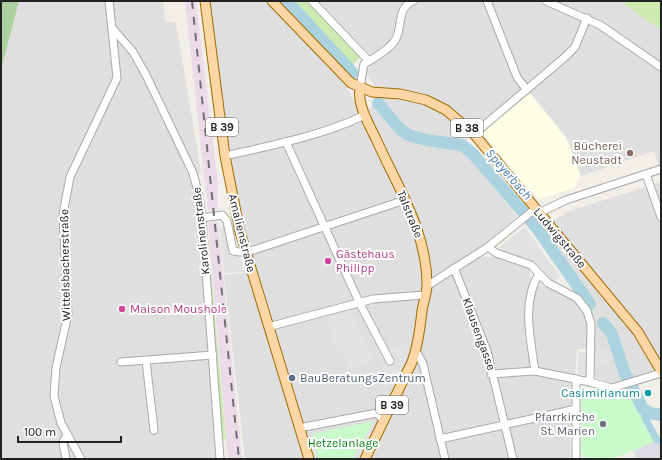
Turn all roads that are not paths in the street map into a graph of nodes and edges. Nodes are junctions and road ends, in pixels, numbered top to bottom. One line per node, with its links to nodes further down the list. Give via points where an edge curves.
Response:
1 (110, 1): 9 (street)
2 (205, 1): 20 (main road, Amalienstraße / B 39)
3 (272, 1): 13 (main road)
4 (312, 1): 10 (street)
5 (412, 1): 10 (street, via 402,11 395,41)
6 (487, 1): 15 (street, via 517,77)
7 (546, 1): 8 (street)
8 (587, 18): 11 (street); 15 (street, via 575,47)
9 (112, 29): 26 (street, Karolinenstraße, via 133,52 146,75 193,173 200,196); 50 (street, Wittelsbacherstraße, via 117,78 70,177 64,204 68,314 54,388 57,412)
10 (369, 61): 12 (street, via 364,64)
11 (661, 67)
12 (362, 73): 13 (street); 14 (street)
13 (348, 81): 14 (main road)
14 (360, 88): 16 (main road, Ludwigstraße); 17 (main road, Talstraße / B 39, via 358,95)
15 (526, 89): 18 (street)
16 (372, 92): 17 (main road, via 365,102); 18 (main road, Ludwigstraße / B 38, via 400,94 426,100 446,110)
17 (366, 115): 19 (street, via 326,131); 23 (main road, Talstraße / B 39)
18 (474, 134): 24 (main road, Ludwigstraße / B 38)
19 (286, 142): 20 (street); 27 (street)
20 (226, 156): 29 (main road, Amalienstraße / B 39)
21 (661, 169): 22 (street)
22 (646, 174): 24 (street); 25 (street)
23 (405, 200): 27 (street); 32 (main road, Talstraße / B 39, via 424,250)
24 (532, 213): 28 (street); 41 (main road, Ludwigstraße / B 38, via 638,332)
25 (661, 217)
26 (202, 218): 29 (street, via 222,215 228,221 233,251); 36 (street, Karolinenstraße)
27 (325, 227): 29 (street); 33 (street)
28 (488, 247): 30 (street); 31 (street, via 496,253 528,263)
29 (245, 251): 34 (main road, Amalienstraße / B 39)
30 (454, 268): 32 (street); 42 (street, Klausengasse, via 487,351)
31 (539, 274): 40 (street, via 534,284 529,311); 44 (street, via 548,283 577,298 589,316)
32 (426, 290): 33 (street); 35 (main road, Talstraße / B 39)
33 (359, 302): 34 (street); 37 (street)
34 (268, 327): 48 (main road, Amalienstraße / B 39)
35 (416, 351): 46 (main road, Talstraße / B 39); 51 (street, via 423,364)
36 (213, 355): 38 (street); 54 (street, Karolinenstraße)
37 (390, 360)
38 (146, 361): 39 (street); 49 (street)
39 (122, 362)
40 (535, 371): 42 (street, Klausengasse); 43 (street, Klausengasse)
41 (661, 372): 44 (street, Klausengasse, via 612,388)
42 (491, 374): 47 (street)
43 (576, 379): 44 (street, Klausengasse); 45 (street)
44 (590, 382)
45 (576, 409): 47 (street); 59 (street)
46 (384, 421): 48 (street, via 377,413); 56 (main road, Talstraße / B 39)
47 (504, 425): 51 (street); 58 (street)
48 (299, 428): 55 (main road, Amalienstraße / B 39)
49 (154, 430)
50 (67, 435): 52 (street, Wittelsbacherstraße, via 63,442); 53 (street)
51 (440, 439): 57 (street)
52 (66, 459)
53 (81, 459)
54 (220, 459)
55 (308, 459)
56 (365, 459)
57 (445, 459)
58 (513, 459)
59 (576, 459)

